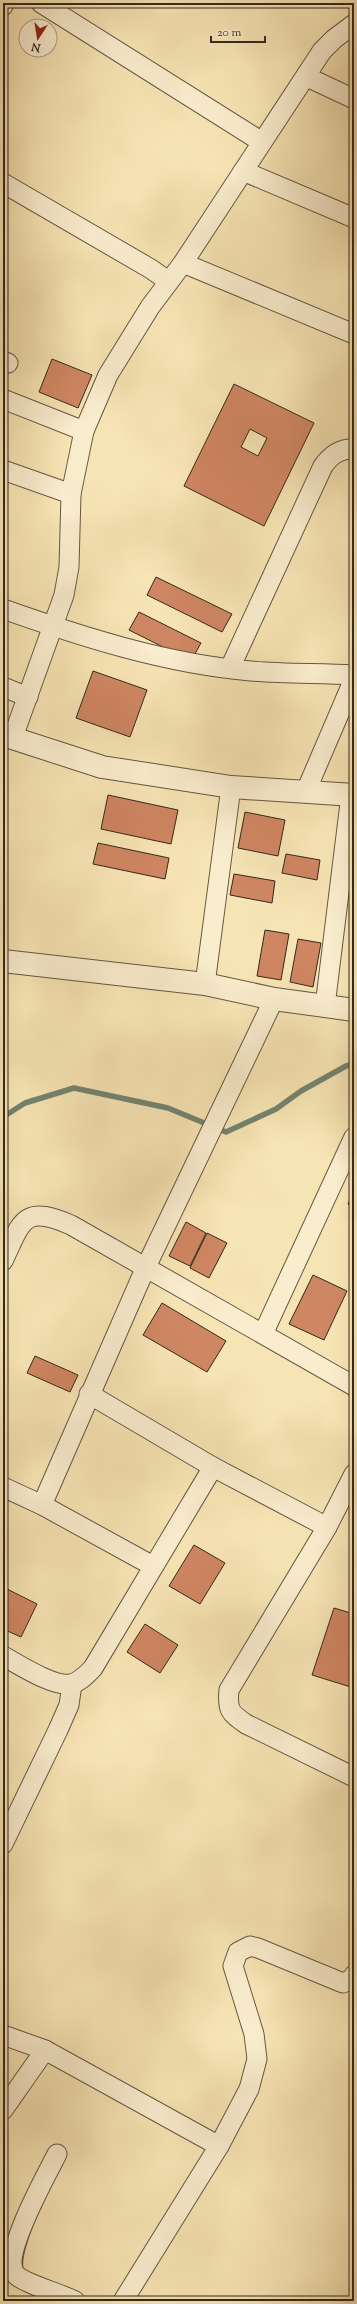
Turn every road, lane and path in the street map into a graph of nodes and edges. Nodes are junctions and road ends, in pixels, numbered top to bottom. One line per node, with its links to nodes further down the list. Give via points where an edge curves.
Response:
1 (4, 3): 3 (street)
2 (41, 3): 7 (street)
3 (3, 6)
4 (354, 24): 5 (street, via 334,38 322,51)
5 (307, 77): 6 (street); 7 (street)
6 (354, 99)
7 (262, 142): 8 (street)
8 (243, 171): 10 (street); 11 (street)
9 (3, 183): 12 (street)
10 (354, 218)
11 (183, 263): 12 (street); 13 (street)
12 (168, 281): 15 (street, via 108,375)
13 (354, 334)
14 (3, 399): 15 (street)
15 (84, 431): 18 (street)
16 (354, 449): 21 (street, via 336,452 323,466)
17 (3, 470): 18 (street)
18 (71, 494): 20 (street, via 69,567)
19 (3, 609): 20 (street)
20 (54, 627): 21 (street, via 170,658); 25 (street)
21 (230, 668): 22 (street)
22 (354, 675)
23 (354, 679): 28 (street)
24 (3, 687): 25 (street)
25 (28, 697): 26 (street)
26 (8, 736): 27 (street, via 102,768)
27 (231, 787): 28 (street); 31 (street)
28 (306, 791): 29 (street)
29 (352, 795): 33 (street)
30 (3, 961): 31 (street)
31 (205, 984): 32 (street)
32 (274, 999): 33 (street); 37 (street)
33 (325, 1006): 34 (street)
34 (354, 1010)
35 (354, 1137): 38 (street)
36 (3, 1261): 37 (street, via 26,1220 40,1215 51,1216)
37 (145, 1269): 38 (street); 40 (street)
38 (263, 1334): 39 (street)
39 (354, 1386)
40 (89, 1394): 41 (street); 44 (street)
41 (213, 1467): 45 (street); 46 (street)
42 (354, 1474): 45 (street)
43 (3, 1487): 44 (street)
44 (42, 1505): 46 (street)
45 (327, 1527): 49 (street, via 229,1690 227,1705 232,1715 246,1724)
46 (153, 1566): 48 (street, via 94,1668 84,1678)
47 (3, 1656): 48 (street, via 60,1684)
48 (72, 1684): 50 (street, via 69,1705)
49 (354, 1777)
50 (3, 1844)
51 (354, 1975): 55 (street, via 352,1979 343,1983 258,1948 250,1946 238,1952 233,1966 254,2034 257,2059 249,2089)
52 (3, 2034): 53 (street)
53 (45, 2050): 54 (street); 55 (street)
54 (3, 2110)
55 (219, 2146): 58 (street)
56 (57, 2154): 57 (street, via 28,2211 14,2250 12,2268 22,2280)
57 (75, 2301)
58 (123, 2301)

